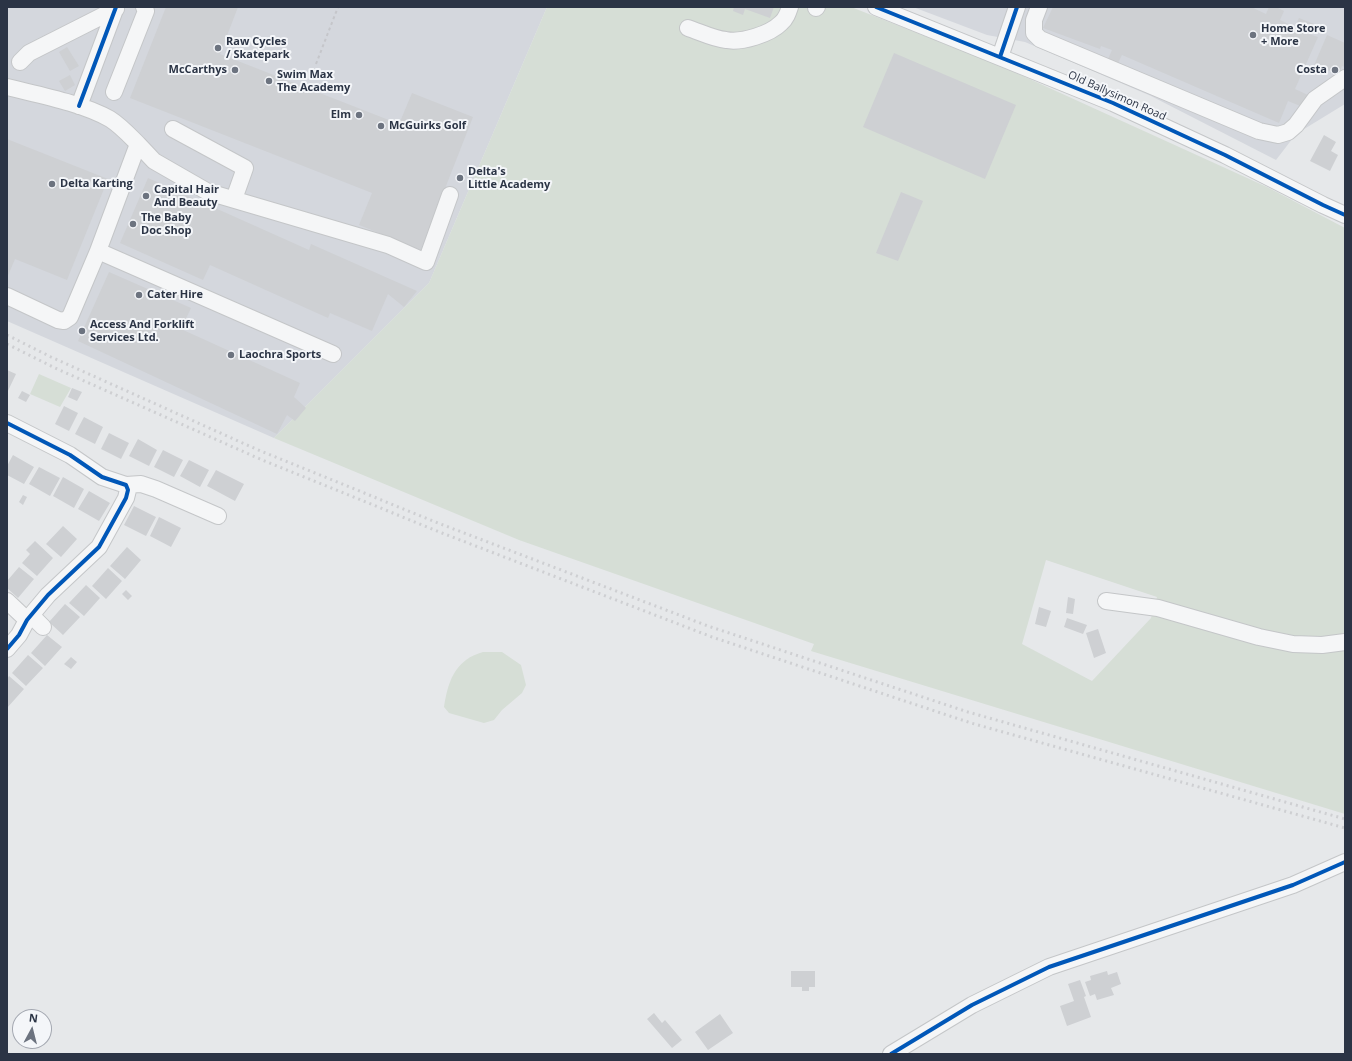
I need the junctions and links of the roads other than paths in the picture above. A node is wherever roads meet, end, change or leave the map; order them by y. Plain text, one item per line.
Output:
1 (144, 7) edge
2 (790, 7) edge
3 (876, 7) edge
4 (1017, 7) edge
5 (1039, 7) edge
6 (116, 8) edge
7 (688, 28) dead end
8 (1000, 57) junction
9 (20, 62) dead end
10 (1345, 78) edge
11 (7, 87) edge
12 (114, 92) dead end
13 (79, 106) junction
14 (173, 129) dead end
15 (138, 144) junction
16 (450, 195) dead end
17 (234, 199) junction
18 (1345, 215) edge
19 (98, 251) junction
20 (7, 296) edge
21 (333, 354) dead end
22 (7, 423) edge
23 (126, 485) junction
24 (218, 516) dead end
25 (7, 601) edge
26 (1106, 601) dead end
27 (29, 618) junction
28 (43, 627) dead end
29 (1345, 642) edge
30 (7, 649) edge
31 (1345, 862) edge
32 (891, 1054) edge

1 - 12 street
2 - 7 street
3 - 8 street, Old Ballysimon Road
4 - 8 street
5 - 10 street
6 - 9 street
6 - 13 street
8 - 18 street, Old Ballysimon Road
11 - 13 street
13 - 15 street
14 - 17 street
15 - 17 street
15 - 19 street
16 - 17 street
19 - 20 street
19 - 21 street
22 - 23 street
23 - 24 street
23 - 27 street
25 - 27 street
26 - 29 street
27 - 28 street
27 - 30 street
31 - 32 street

